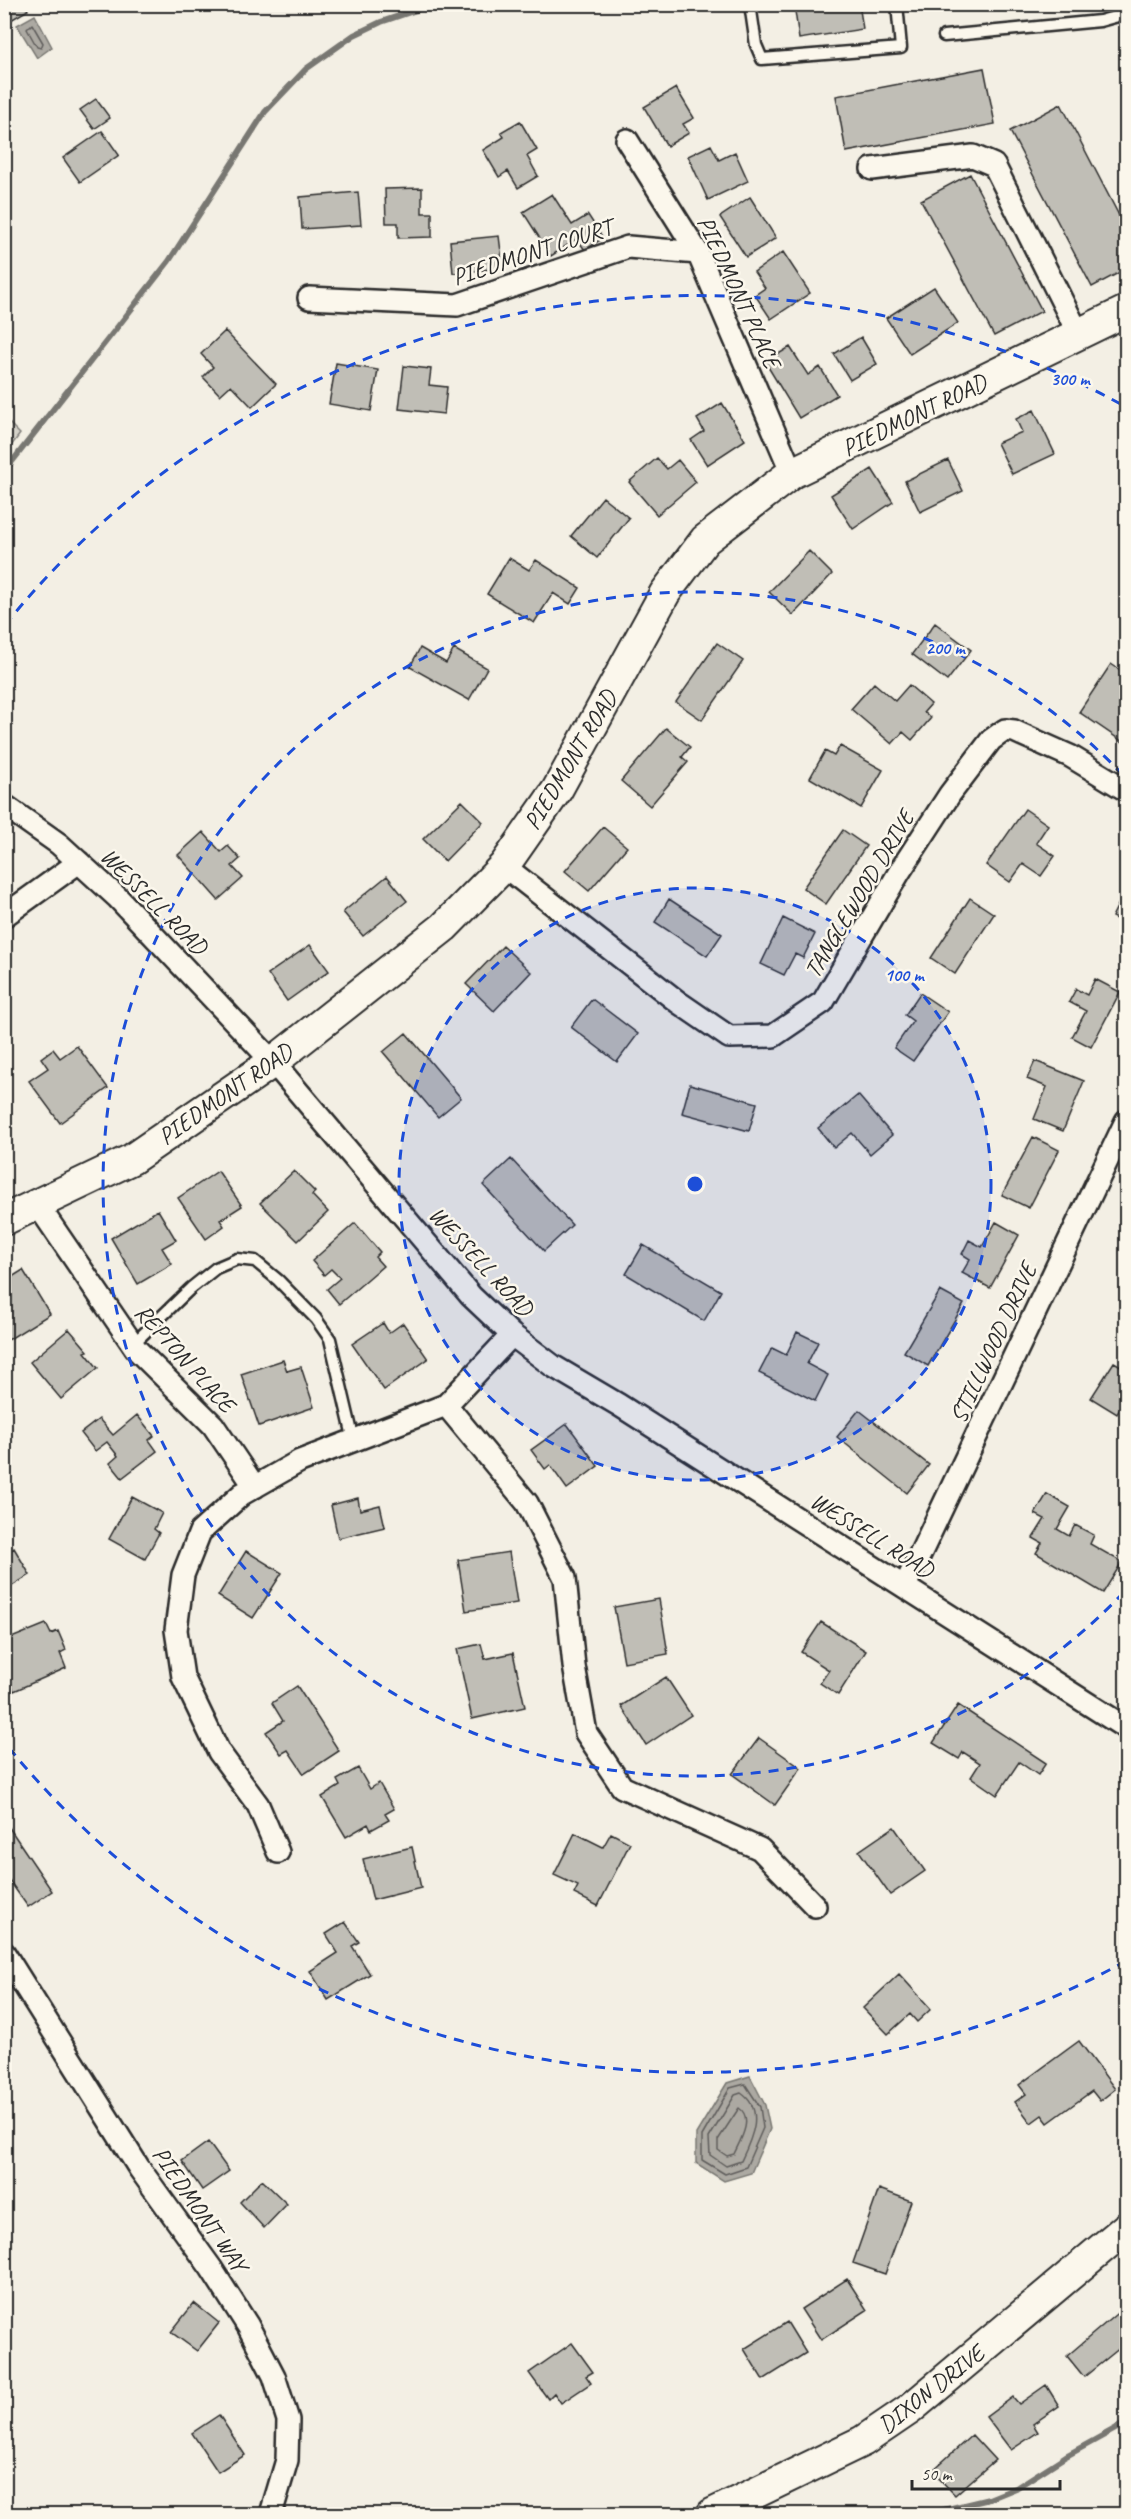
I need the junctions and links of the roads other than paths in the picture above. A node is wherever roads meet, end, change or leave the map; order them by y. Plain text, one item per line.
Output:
1 (750, 4) edge
2 (897, 4) edge
3 (1124, 4) edge
4 (944, 36) dead end
5 (627, 140) dead end
6 (872, 169) dead end
7 (698, 253) junction
8 (309, 298) dead end
9 (1126, 311) edge
10 (1079, 335) junction
11 (792, 473) junction
12 (1126, 790) edge
13 (4, 805) edge
14 (79, 862) junction
15 (504, 866) junction
16 (4, 916) edge
17 (273, 1062) junction
18 (1126, 1121) edge
19 (37, 1204) junction
20 (4, 1220) edge
21 (513, 1335) junction
22 (133, 1344) junction
23 (446, 1406) junction
24 (354, 1441) junction
25 (255, 1487) junction
26 (905, 1586) junction
27 (1126, 1728) edge
28 (278, 1852) dead end
29 (816, 1906) dead end
30 (4, 1953) edge
31 (1126, 2228) edge
32 (271, 2514) edge
33 (712, 2514) edge

1 - 2 lane
3 - 4 lane
5 - 7 street, PIEDMONT PLACE
6 - 10 street
7 - 8 street, PIEDMONT COURT
7 - 11 street, PIEDMONT PLACE
9 - 10 street, PIEDMONT ROAD
10 - 11 street, PIEDMONT ROAD
11 - 15 street, PIEDMONT ROAD
12 - 15 street, TANGLEWOOD DRIVE
13 - 14 street, WESSELL ROAD
14 - 16 street
14 - 17 street, WESSELL ROAD
15 - 17 street, PIEDMONT ROAD
17 - 19 street, PIEDMONT ROAD
17 - 21 street, WESSELL ROAD
18 - 26 street, STILLWOOD DRIVE
19 - 20 street, PIEDMONT ROAD
19 - 22 street, REPTON PLACE
21 - 23 street
21 - 26 street, WESSELL ROAD
22 - 24 lane
22 - 25 street, REPTON PLACE
23 - 24 street
23 - 29 street
24 - 25 street
25 - 28 street
26 - 27 street, WESSELL ROAD
30 - 32 street, PIEDMONT WAY
31 - 33 street, DIXON DRIVE

